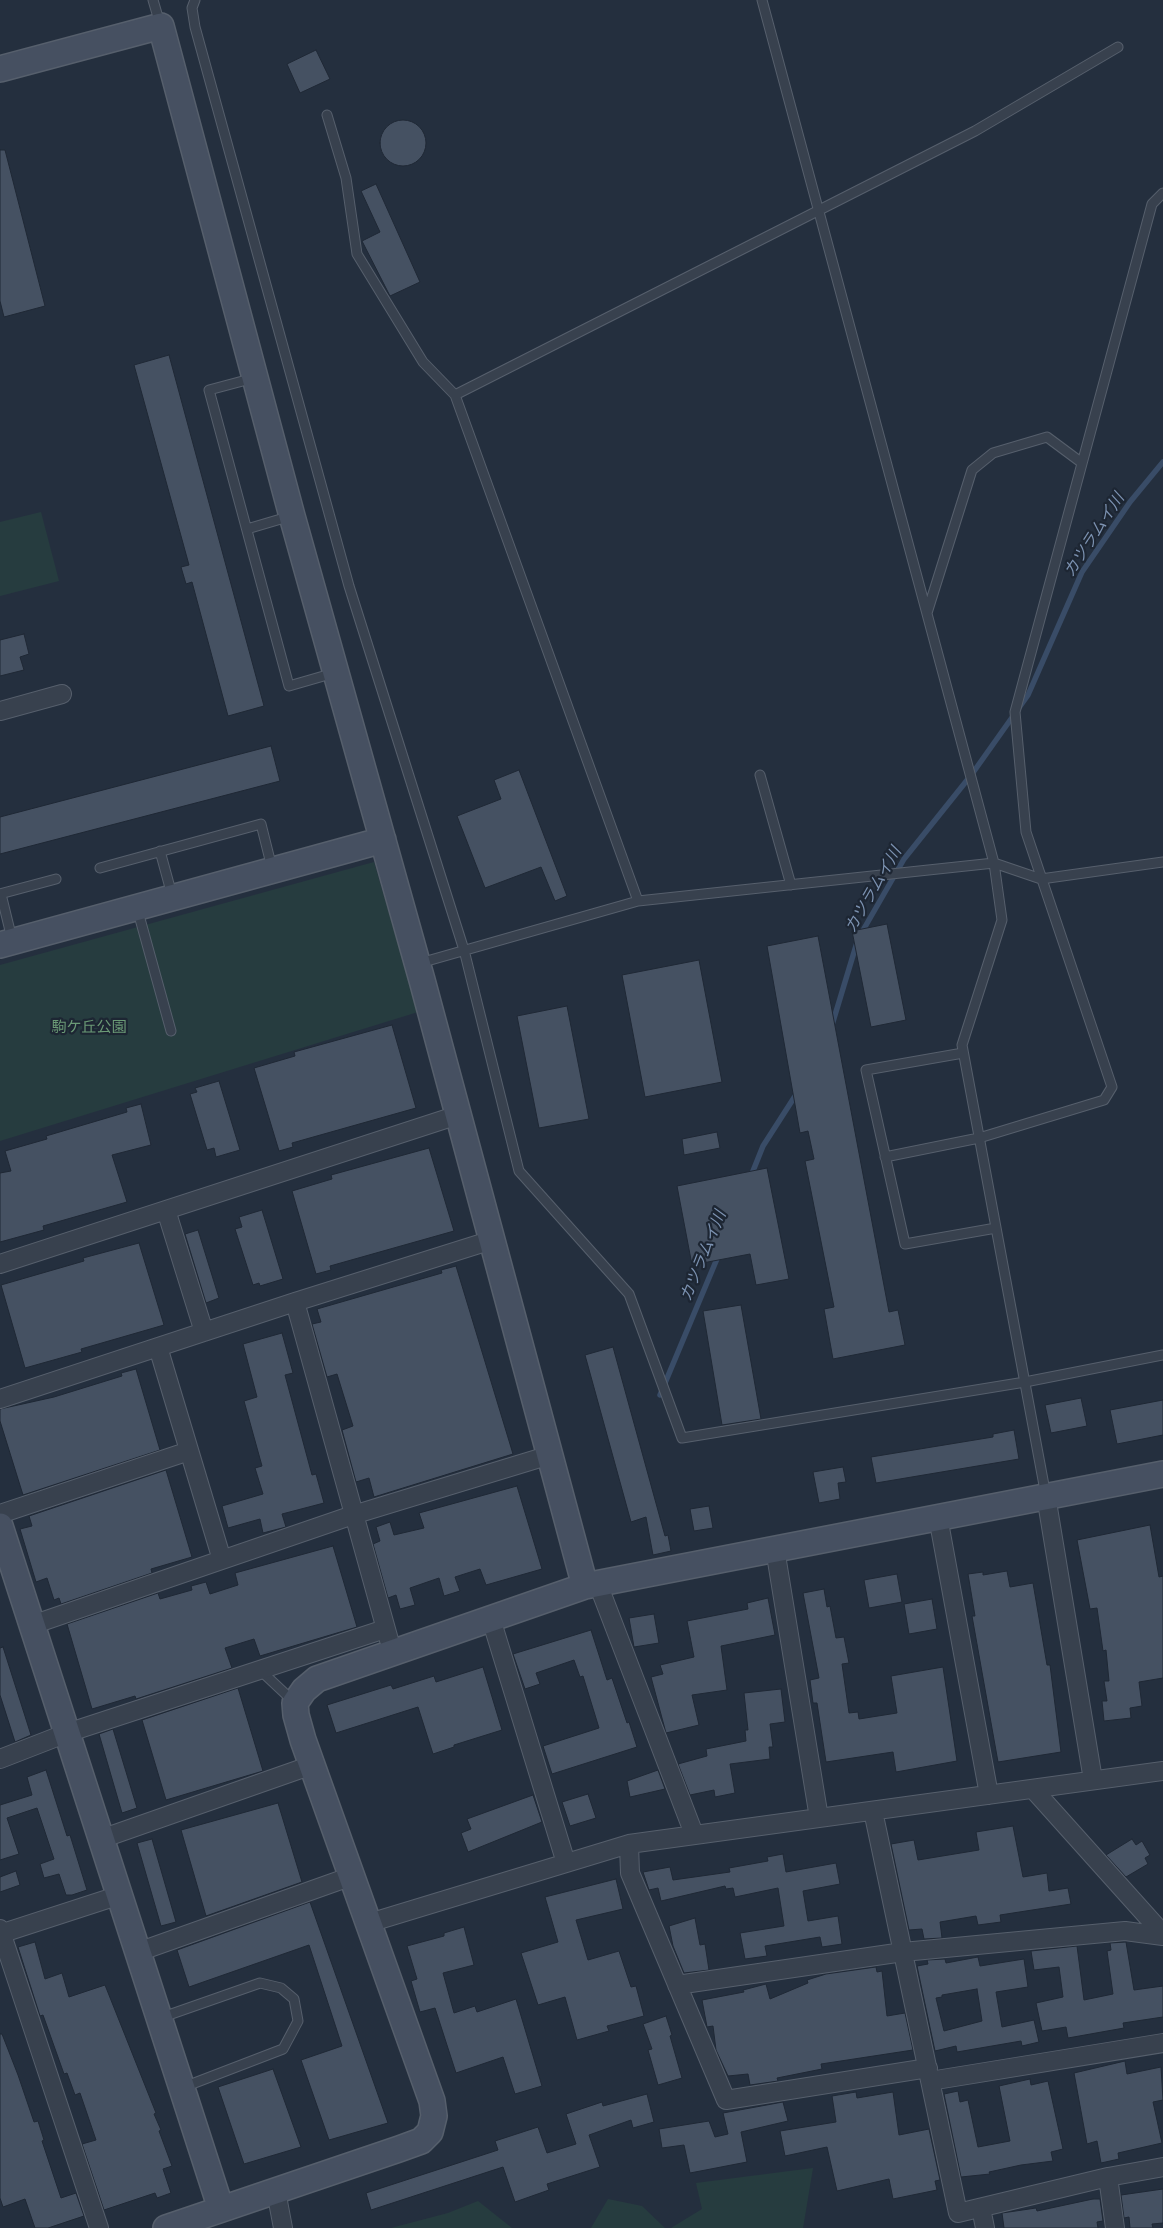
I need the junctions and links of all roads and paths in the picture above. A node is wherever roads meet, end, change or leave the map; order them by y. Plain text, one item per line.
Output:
1 (153, 0) edge
2 (195, 0) edge
3 (762, 0) edge
4 (161, 26) junction
5 (1118, 47) dead end
6 (0, 69) edge
7 (327, 115) dead end
8 (1163, 193) edge
9 (819, 212) junction
10 (256, 378) junction
11 (456, 395) junction
12 (1082, 463) junction
13 (292, 516) junction
14 (247, 529) junction
15 (927, 613) junction
16 (336, 672) junction
17 (62, 694) dead end
18 (0, 711) edge
19 (760, 775) dead end
20 (383, 840) junction
21 (160, 851) junction
22 (1163, 862) edge
23 (994, 863) junction
24 (100, 868) dead end
25 (273, 870) junction
26 (56, 879) dead end
27 (1041, 879) junction
28 (791, 884) junction
29 (0, 894) edge
30 (173, 898) junction
31 (638, 901) junction
32 (137, 908) junction
33 (6, 944) edge
34 (464, 950) junction
35 (417, 964) junction
36 (170, 1031) dead end
37 (964, 1053) junction
38 (458, 1115) junction
39 (979, 1138) junction
40 (885, 1157) junction
41 (166, 1210) junction
42 (996, 1228) junction
43 (492, 1240) junction
44 (0, 1264) edge
45 (295, 1302) junction
46 (204, 1332) junction
47 (158, 1347) junction
48 (1163, 1355) edge
49 (1025, 1382) junction
50 (0, 1399) edge
51 (189, 1451) junction
52 (550, 1456) junction
53 (1163, 1474) edge
54 (1046, 1496) junction
55 (0, 1514) edge
56 (353, 1514) junction
57 (938, 1517) junction
58 (0, 1526) edge
59 (775, 1549) junction
60 (222, 1560) junction
61 (6, 1565) edge
62 (592, 1585) junction
63 (491, 1619) junction
64 (32, 1625) junction
65 (385, 1629) junction
66 (392, 1653) junction
67 (260, 1670) junction
68 (296, 1703) junction
69 (67, 1733) junction
70 (0, 1759) edge
71 (312, 1765) junction
72 (1163, 1771) edge
73 (1093, 1780) junction
74 (1033, 1789) junction
75 (989, 1795) junction
76 (873, 1811) junction
77 (819, 1818) junction
78 (694, 1834) junction
79 (101, 1839) junction
80 (628, 1844) junction
81 (566, 1863) junction
82 (352, 1876) junction
83 (120, 1896) junction
84 (369, 1923) junction
85 (0, 1932) edge
86 (1163, 1935) edge
87 (138, 1952) junction
88 (902, 1952) junction
89 (677, 1985) junction
90 (159, 2018) junction
91 (1163, 2043) edge
92 (929, 2075) junction
93 (182, 2087) junction
94 (1163, 2167) edge
95 (1108, 2177) junction
96 (276, 2191) junction
97 (981, 2208) junction
98 (221, 2209) junction
99 (99, 2228) edge
100 (166, 2228) edge
101 (283, 2228) edge
102 (985, 2228) edge
103 (1115, 2228) edge

1 - 4 lane
2 - 34 lane
3 - 9 lane
4 - 6 street
4 - 10 street
5 - 9 lane
7 - 11 lane
8 - 12 lane
9 - 11 lane
9 - 15 lane
10 - 13 street
10 - 14 lane
11 - 31 lane
12 - 15 lane
12 - 27 lane
13 - 14 lane
13 - 16 street
14 - 16 lane
15 - 23 lane
16 - 20 street
17 - 18 street
19 - 28 lane
20 - 25 street
20 - 35 street
21 - 24 lane
21 - 25 lane
21 - 30 lane
22 - 27 lane
23 - 27 lane
23 - 28 lane
23 - 37 lane
25 - 30 street
26 - 29 lane
27 - 39 lane
28 - 31 lane
29 - 33 lane
30 - 32 street
31 - 34 lane
32 - 33 street
32 - 36 lane
34 - 35 lane
34 - 49 lane
35 - 38 street
37 - 39 lane
37 - 40 lane
38 - 41 street
38 - 43 street
39 - 40 lane
39 - 42 lane
40 - 42 lane
41 - 44 street
41 - 46 street
42 - 49 lane
43 - 45 street
43 - 52 street
45 - 46 street
45 - 56 street
46 - 47 street
47 - 50 street
47 - 51 street
48 - 49 lane
49 - 54 lane
51 - 55 street
51 - 60 street
52 - 56 street
52 - 62 street
53 - 54 street
54 - 57 street
54 - 73 street
56 - 60 street
56 - 65 street
57 - 59 street
57 - 75 street
58 - 61 street
59 - 62 street
59 - 77 street
60 - 64 street
61 - 64 street
62 - 63 street
62 - 78 street
63 - 66 street
63 - 81 street
64 - 69 street
65 - 66 street
65 - 67 street
66 - 68 street
67 - 68 lane
67 - 69 street
68 - 71 street
69 - 70 street
69 - 79 street
71 - 79 street
71 - 82 street
72 - 73 street
73 - 74 street
74 - 75 street
74 - 86 street
75 - 76 street
76 - 77 street
76 - 88 street
77 - 78 street
78 - 80 street
79 - 83 street
80 - 81 street
80 - 89 street
81 - 84 street
82 - 84 street
82 - 87 street
83 - 85 street
83 - 87 street
84 - 96 street
85 - 99 street
86 - 88 street
87 - 90 street
88 - 89 street
88 - 92 street
89 - 92 street
90 - 93 street
90 - 93 lane
91 - 92 street
92 - 97 street
93 - 98 street
94 - 95 street
95 - 97 street
95 - 103 street
96 - 98 street
96 - 101 street
97 - 102 street
98 - 100 street

